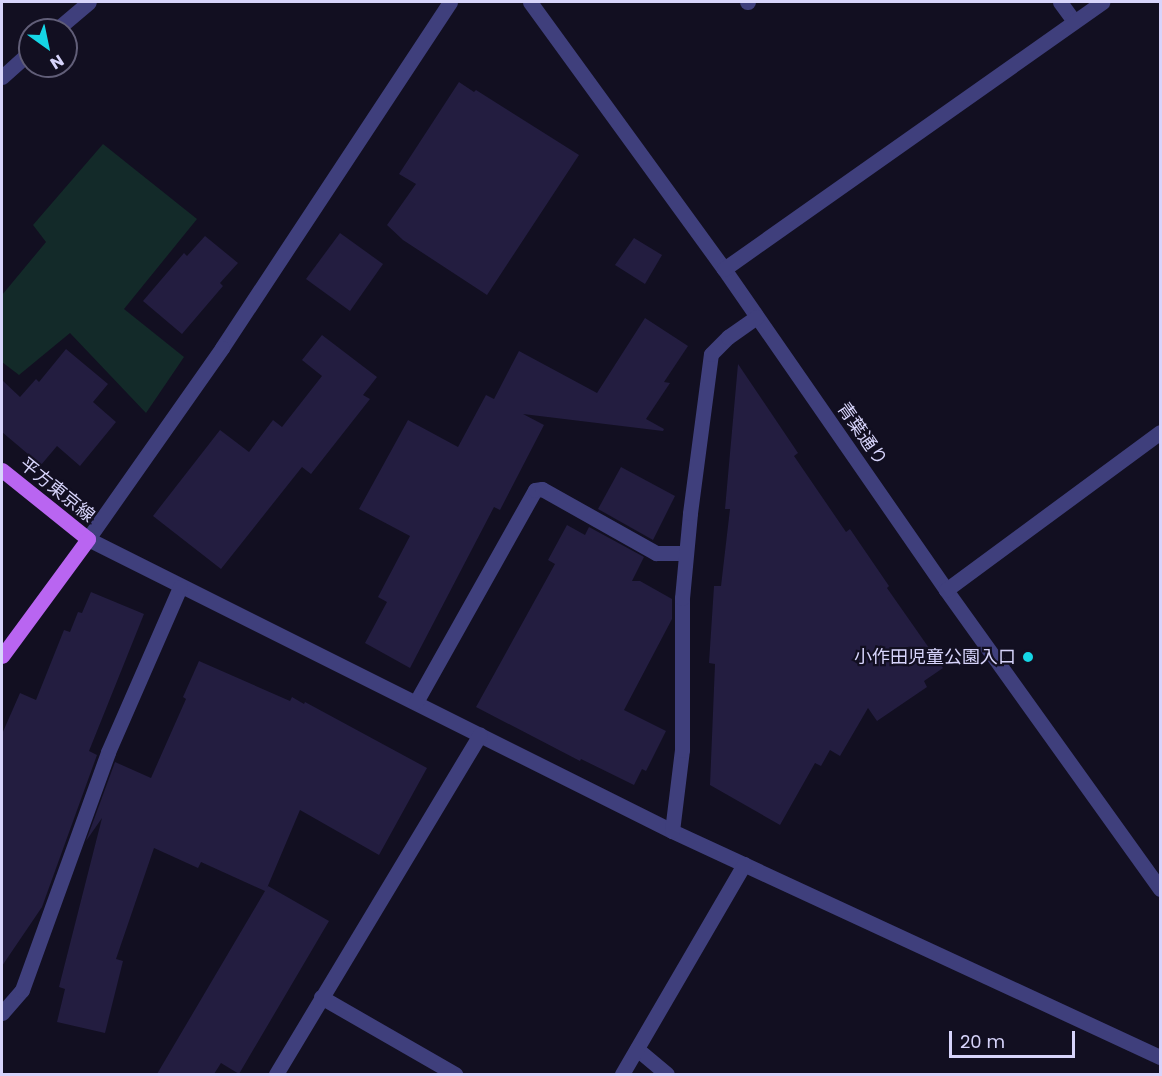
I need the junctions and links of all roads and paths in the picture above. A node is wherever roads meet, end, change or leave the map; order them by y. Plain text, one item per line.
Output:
1 (89, 2) edge
2 (450, 2) edge
3 (530, 2) edge
4 (1059, 2) edge
5 (1102, 2) edge
6 (70, 18) edge
7 (1074, 21) junction
8 (18, 63) edge
9 (2, 77) edge
10 (724, 269) junction
11 (756, 317) junction
12 (1161, 432) edge
13 (2, 470) edge
14 (88, 539) junction
15 (686, 553) junction
16 (180, 586) junction
17 (946, 590) junction
18 (2, 656) edge
19 (416, 702) junction
20 (480, 735) junction
21 (672, 831) junction
22 (744, 864) junction
23 (1161, 889) edge
24 (321, 997) junction
25 (2, 1013) edge
26 (637, 1049) junction
27 (1161, 1057) edge
28 (276, 1074) edge
29 (455, 1074) edge
30 (622, 1074) edge
31 (667, 1074) edge

1 - 6 street
2 - 14 street
3 - 10 street, 青葉通り
4 - 7 street
5 - 7 street
7 - 10 street
8 - 9 street
10 - 11 street, 青葉通り
11 - 15 street
11 - 17 street, 青葉通り
12 - 17 street
13 - 14 main road, 平方東京線
14 - 16 street
14 - 18 main road, 平方東京線
15 - 19 street
15 - 21 street
16 - 19 street
16 - 25 street
17 - 23 street, 青葉通り
19 - 20 street
20 - 21 street
20 - 24 street
21 - 22 street
22 - 26 street
22 - 27 street
24 - 28 street
24 - 29 street
26 - 30 street
26 - 31 street

